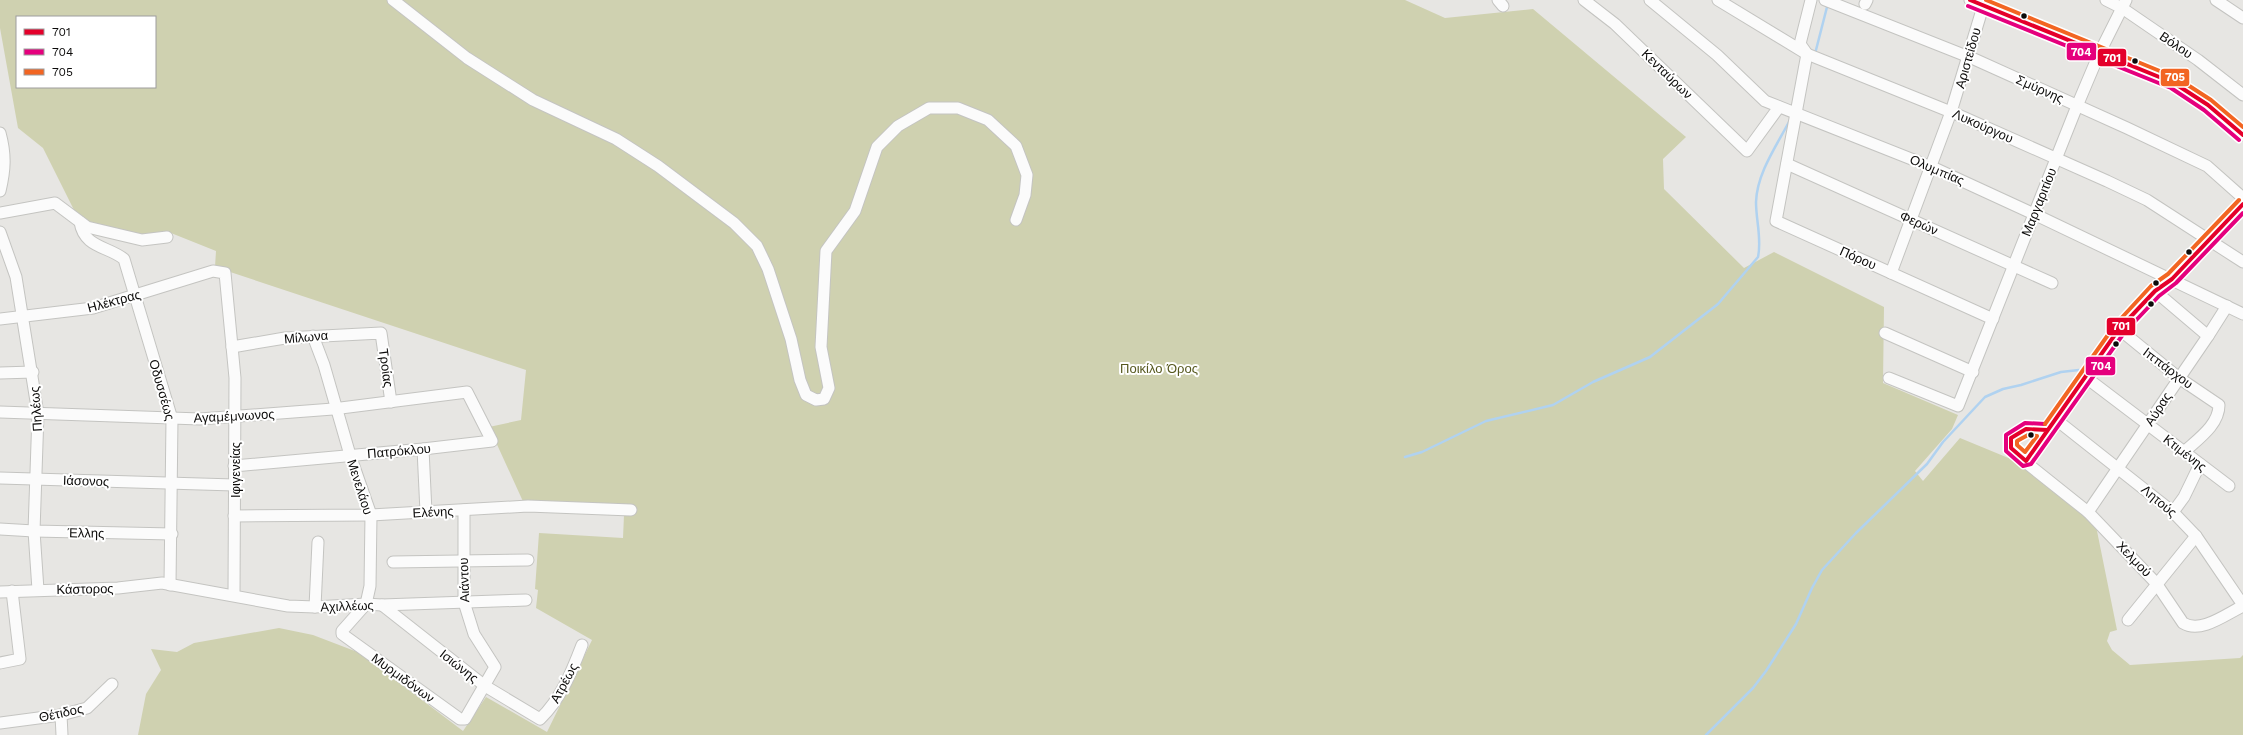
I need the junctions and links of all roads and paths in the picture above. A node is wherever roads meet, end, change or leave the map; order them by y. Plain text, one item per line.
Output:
1 (393, 0) edge
2 (1584, 0) edge
3 (1650, 0) edge
4 (1718, 0) edge
5 (1811, 0) edge
6 (1825, 0) edge
7 (1970, 0) edge
8 (2106, 0) edge
9 (2216, 0) edge
10 (1984, 3) edge
11 (2124, 4) edge
12 (2243, 18) edge
13 (1807, 54) junction
14 (2099, 54) junction
15 (1969, 57) junction
16 (2243, 95) edge
17 (2077, 106) junction
18 (1779, 107) junction
19 (1951, 112) junction
20 (1797, 114) junction
21 (0, 133) edge
22 (2243, 135) edge
23 (2056, 158) junction
24 (1787, 164) junction
25 (1930, 166) junction
26 (0, 192) edge
27 (2243, 198) edge
28 (2243, 204) edge
29 (0, 213) edge
30 (2034, 214) junction
31 (1016, 220) dead end
32 (1911, 220) junction
33 (80, 222) junction
34 (0, 232) edge
35 (167, 237) dead end
36 (2210, 240) junction
37 (2243, 262) edge
38 (2014, 266) junction
39 (225, 273) joint
40 (1891, 273) junction
41 (2172, 279) junction
42 (2052, 283) dead end
43 (2155, 292) junction
44 (134, 297) junction
45 (2227, 306) junction
46 (2243, 314) edge
47 (23, 317) junction
48 (0, 319) edge
49 (1993, 319) junction
50 (2119, 329) junction
51 (381, 333) joint
52 (1885, 333) dead end
53 (313, 336) junction
54 (2208, 336) junction
55 (232, 347) junction
56 (33, 372) junction
57 (1972, 372) junction
58 (0, 373) edge
59 (2084, 376) junction
60 (1888, 378) dead end
61 (2178, 378) junction
62 (391, 402) junction
63 (338, 409) junction
64 (0, 412) edge
65 (38, 414) junction
66 (235, 416) junction
67 (2054, 418) junction
68 (172, 419) junction
69 (2148, 424) junction
70 (2047, 430) junction
71 (492, 441) joint
72 (423, 449) junction
73 (2184, 452) junction
74 (350, 455) junction
75 (2026, 461) junction
76 (2200, 464) junction
77 (234, 466) junction
78 (2119, 468) junction
79 (0, 478) edge
80 (36, 479) junction
81 (173, 484) junction
82 (234, 485) junction
83 (2229, 486) dead end
84 (464, 510) junction
85 (631, 510) dead end
86 (426, 512) junction
87 (2088, 512) junction
88 (2173, 512) junction
89 (371, 515) junction
90 (234, 516) junction
91 (0, 529) edge
92 (34, 532) junction
93 (172, 534) junction
94 (2196, 536) junction
95 (318, 542) dead end
96 (464, 560) junction
97 (528, 560) dead end
98 (393, 562) dead end
99 (2156, 583) junction
100 (170, 585) junction
101 (38, 590) junction
102 (12, 591) junction
103 (0, 592) edge
104 (234, 595) junction
105 (526, 600) dead end
106 (464, 602) junction
107 (366, 604) junction
108 (382, 605) junction
109 (2243, 605) edge
110 (315, 607) junction
111 (2128, 620) dead end
112 (582, 645) dead end
113 (0, 663) edge
114 (112, 684) dead end
115 (485, 686) junction
116 (62, 715) junction
117 (540, 719) joint
118 (0, 723) edge
119 (62, 735) edge

1 - 31 street
2 - 18 street, Κενταύρων
3 - 18 street, Ολυμπίας
4 - 13 street, Λυκούργου
5 - 13 street
6 - 15 street, Σμύρνης
7 - 10 street
8 - 11 street, Βόλου
9 - 12 street
10 - 14 street
10 - 15 street, Αριστείδου
11 - 14 street, Μαργαριτίου
11 - 16 street, Βόλου
13 - 19 street, Λυκούργου
13 - 20 street
14 - 17 street, Μαργαριτίου
14 - 22 street
15 - 17 street, Σμύρνης
15 - 19 street, Αριστείδου
17 - 23 street, Μαργαριτίου
17 - 27 street, Σμύρνης
18 - 20 street, Ολυμπίας
19 - 23 street, Λυκούργου
19 - 25 street, Αριστείδου
20 - 24 street
20 - 25 street, Ολυμπίας
21 - 26 street
23 - 30 street, Μαργαριτίου
23 - 36 street, Λυκούργου
24 - 32 street, Φερών
24 - 40 street, Πόρου
25 - 30 street, Ολυμπίας
25 - 32 street, Αριστείδου
28 - 36 street
29 - 33 street
30 - 38 street, Μαργαριτίου
30 - 41 street, Ολυμπίας
32 - 38 street, Φερών
32 - 40 street, Αριστείδου
33 - 35 street
33 - 44 street, Οδυσσέως
34 - 47 street, Πηλέως
36 - 37 street, Λυκούργου
36 - 41 street
38 - 42 street, Φερών
38 - 49 street, Μαργαριτίου
39 - 44 street, Ηλέκτρας
39 - 55 street, Ιφιγενείας
40 - 49 street, Πόρου
41 - 43 street
41 - 45 street, Ολυμπίας
43 - 50 street
43 - 54 street
44 - 47 street, Ηλέκτρας
44 - 68 street, Οδυσσέως
45 - 46 street, Ολυμπίας
45 - 54 street, Αύρας
47 - 48 street, Ηλέκτρας
47 - 56 street, Πηλέως
49 - 57 street, Μαργαριτίου
50 - 59 street
50 - 61 street, Ιππάρχου
51 - 53 street, Μίλωνα
51 - 62 street, Τροίας
52 - 57 street
53 - 55 street, Μίλωνα
53 - 63 street, Μενελάου
54 - 61 street, Αύρας
55 - 66 street, Ιφιγενείας
56 - 58 street
56 - 65 street, Πηλέως
57 - 60 street, Μαργαριτίου
59 - 67 street
59 - 69 street, Κτιμένης
61 - 69 street, Αύρας
61 - 73 street, Ιππάρχου
62 - 63 street, Αγαμέμνωνος
62 - 71 street, Αγαμέμνωνος
63 - 66 street, Αγαμέμνωνος
63 - 74 street, Μενελάου
64 - 65 street, Αγαμέμνωνος
65 - 68 street, Αγαμέμνωνος
65 - 80 street, Πηλέως
66 - 68 street, Αγαμέμνωνος
66 - 77 street, Ιφιγενείας
67 - 70 street
67 - 78 street, Λητούς
68 - 81 street, Οδυσσέως
69 - 73 street, Κτιμένης
69 - 78 street, Αύρας
70 - 75 street
70 - 75 street, Χελμού
71 - 72 street, Πατρόκλου
72 - 74 street, Πατρόκλου
72 - 86 street
73 - 76 street, Κτιμένης
74 - 77 street, Πατρόκλου
74 - 89 street, Μενελάου
75 - 87 street, Χελμού
76 - 83 street, Κτιμένης
76 - 88 street
77 - 82 street, Ιφιγενείας
78 - 87 street, Αύρας
78 - 88 street, Λητούς
79 - 80 street, Ιάσονος
80 - 81 street, Ιάσονος
80 - 92 street, Πηλέως
81 - 82 street, Ιάσονος
81 - 93 street, Οδυσσέως
82 - 90 street, Ιφιγενείας
84 - 85 street, Ελένης
84 - 86 street, Ελένης
84 - 96 street, Αιάντου
86 - 89 street, Ελένης
87 - 99 street, Χελμού
88 - 94 street, Λητούς
89 - 90 street, Ελένης
89 - 107 street, Μενελάου
90 - 104 street, Ιφιγενείας
91 - 92 street, Έλλης
92 - 93 street, Έλλης
92 - 101 street, Πηλέως
93 - 100 street, Οδυσσέως
94 - 99 street
94 - 109 street, Λητούς
95 - 110 street
96 - 97 street
96 - 98 street
96 - 106 street, Αιάντου
99 - 109 street, Χελμού
99 - 111 street
100 - 101 street, Κάστορος
100 - 104 street, Αχιλλέως
101 - 102 street, Κάστορος
102 - 103 street, Κάστορος
102 - 113 street
104 - 110 street, Αχιλλέως
105 - 106 street, Αχιλλέως
106 - 108 street, Αχιλλέως
106 - 115 street, Αιάντου
107 - 108 street, Αχιλλέως
107 - 110 street, Αχιλλέως
107 - 115 street, Μυρμιδόνων
108 - 115 street, Ισιώνης
112 - 117 street, Ατρέως
114 - 116 street, Θέτιδος
115 - 117 street, Ισιώνης
116 - 118 street, Θέτιδος
116 - 119 street

